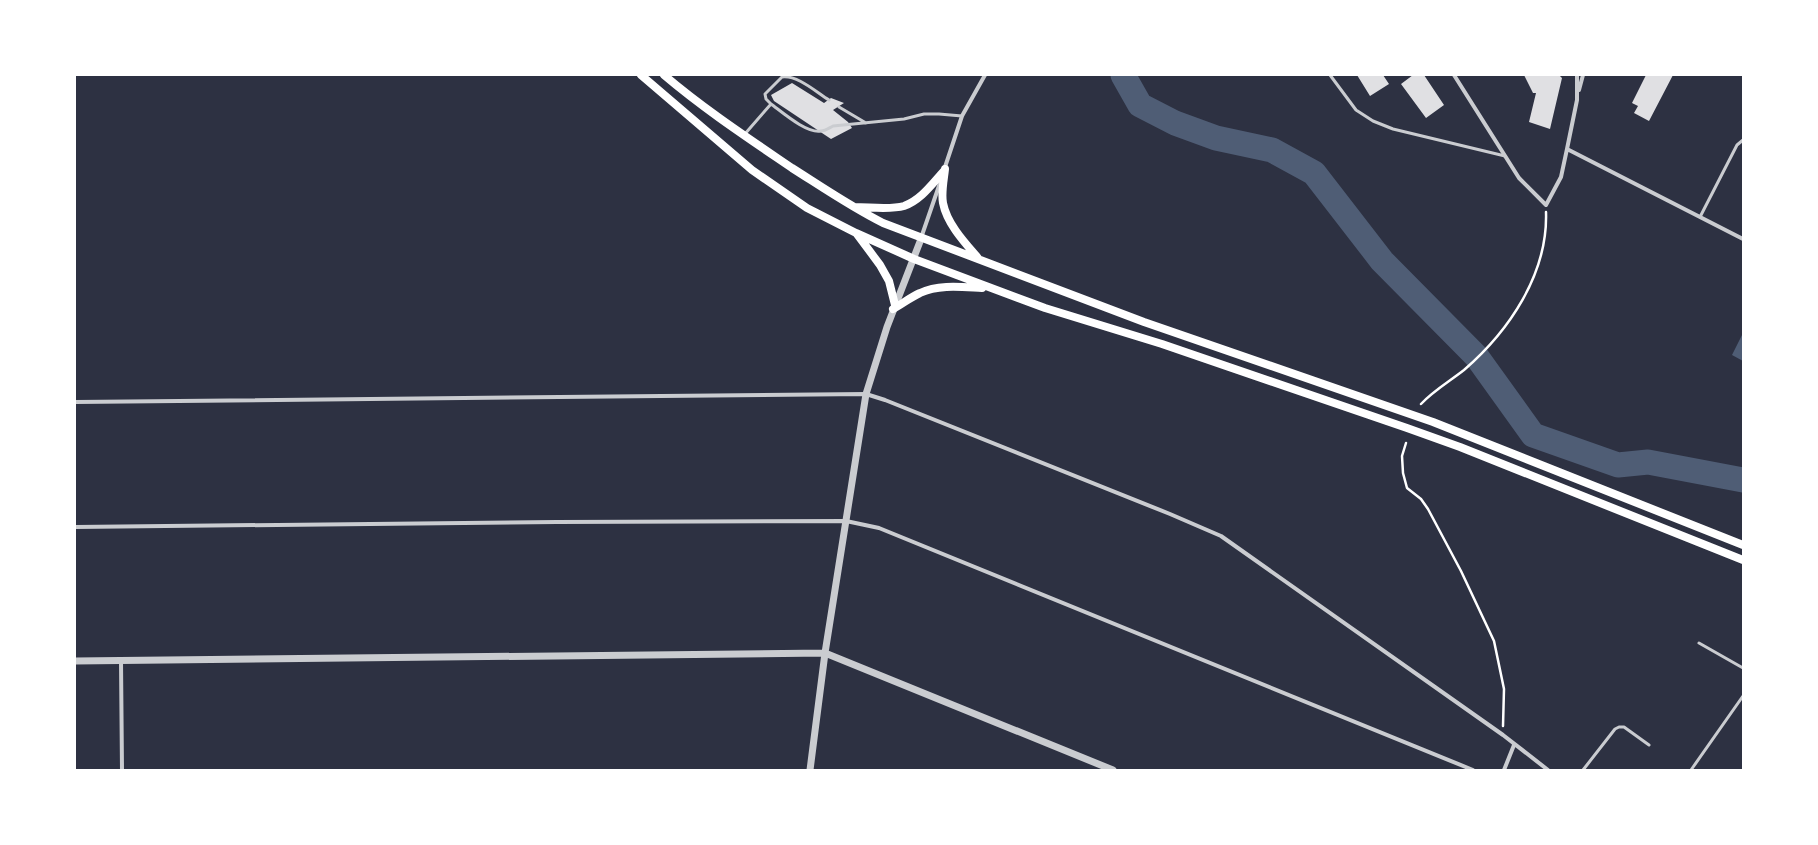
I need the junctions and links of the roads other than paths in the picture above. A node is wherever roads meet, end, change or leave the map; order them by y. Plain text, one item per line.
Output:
1 (641, 75) edge
2 (664, 75) edge
3 (985, 75) edge
4 (1330, 75) edge
5 (1454, 75) edge
6 (1577, 75) edge
7 (1583, 75) edge
8 (829, 100) dead end
9 (1577, 100) junction
10 (771, 104) junction
11 (839, 107) dead end
12 (962, 116) junction
13 (867, 124) junction
14 (744, 135) junction
15 (1743, 140) edge
16 (1567, 149) junction
17 (1505, 156) junction
18 (944, 170) junction
19 (852, 207) junction
20 (1700, 217) junction
21 (856, 233) junction
22 (921, 238) junction
23 (1743, 239) edge
24 (914, 259) junction
25 (978, 259) junction
26 (989, 288) junction
27 (894, 307) junction
28 (866, 394) junction
29 (75, 402) edge
30 (846, 521) junction
31 (75, 528) edge
32 (1743, 545) edge
33 (1743, 560) edge
34 (1699, 643) dead end
35 (825, 653) junction
36 (75, 661) edge
37 (121, 661) junction
38 (1743, 668) edge
39 (1743, 696) edge
40 (1514, 745) junction
41 (1649, 745) dead end
42 (122, 770) edge
43 (810, 770) edge
44 (1113, 770) edge
45 (1473, 770) edge
46 (1504, 770) edge
47 (1548, 770) edge
48 (1583, 770) edge
49 (1691, 770) edge

1 - 21 main road
2 - 14 main road
3 - 12 street
4 - 17 lane
5 - 17 street
6 - 9 street
7 - 9 street
8 - 10 lane
9 - 16 street
10 - 13 lane
10 - 14 lane
11 - 13 lane
12 - 13 lane
12 - 18 street
14 - 19 main road
15 - 20 lane
16 - 17 street
16 - 20 street
18 - 19 main road
18 - 22 street
18 - 25 main road
19 - 22 main road
20 - 23 street
21 - 24 main road
21 - 27 main road
22 - 24 street
22 - 25 main road
24 - 26 main road
24 - 27 street
25 - 32 main road
26 - 27 main road
26 - 33 main road
27 - 28 street
28 - 29 street
28 - 30 street
28 - 40 street
30 - 31 street
30 - 35 street
30 - 45 street
34 - 38 lane
35 - 37 street
35 - 43 street
35 - 44 street
36 - 37 street
37 - 42 street
39 - 49 lane
40 - 46 street
40 - 47 street
41 - 48 lane

